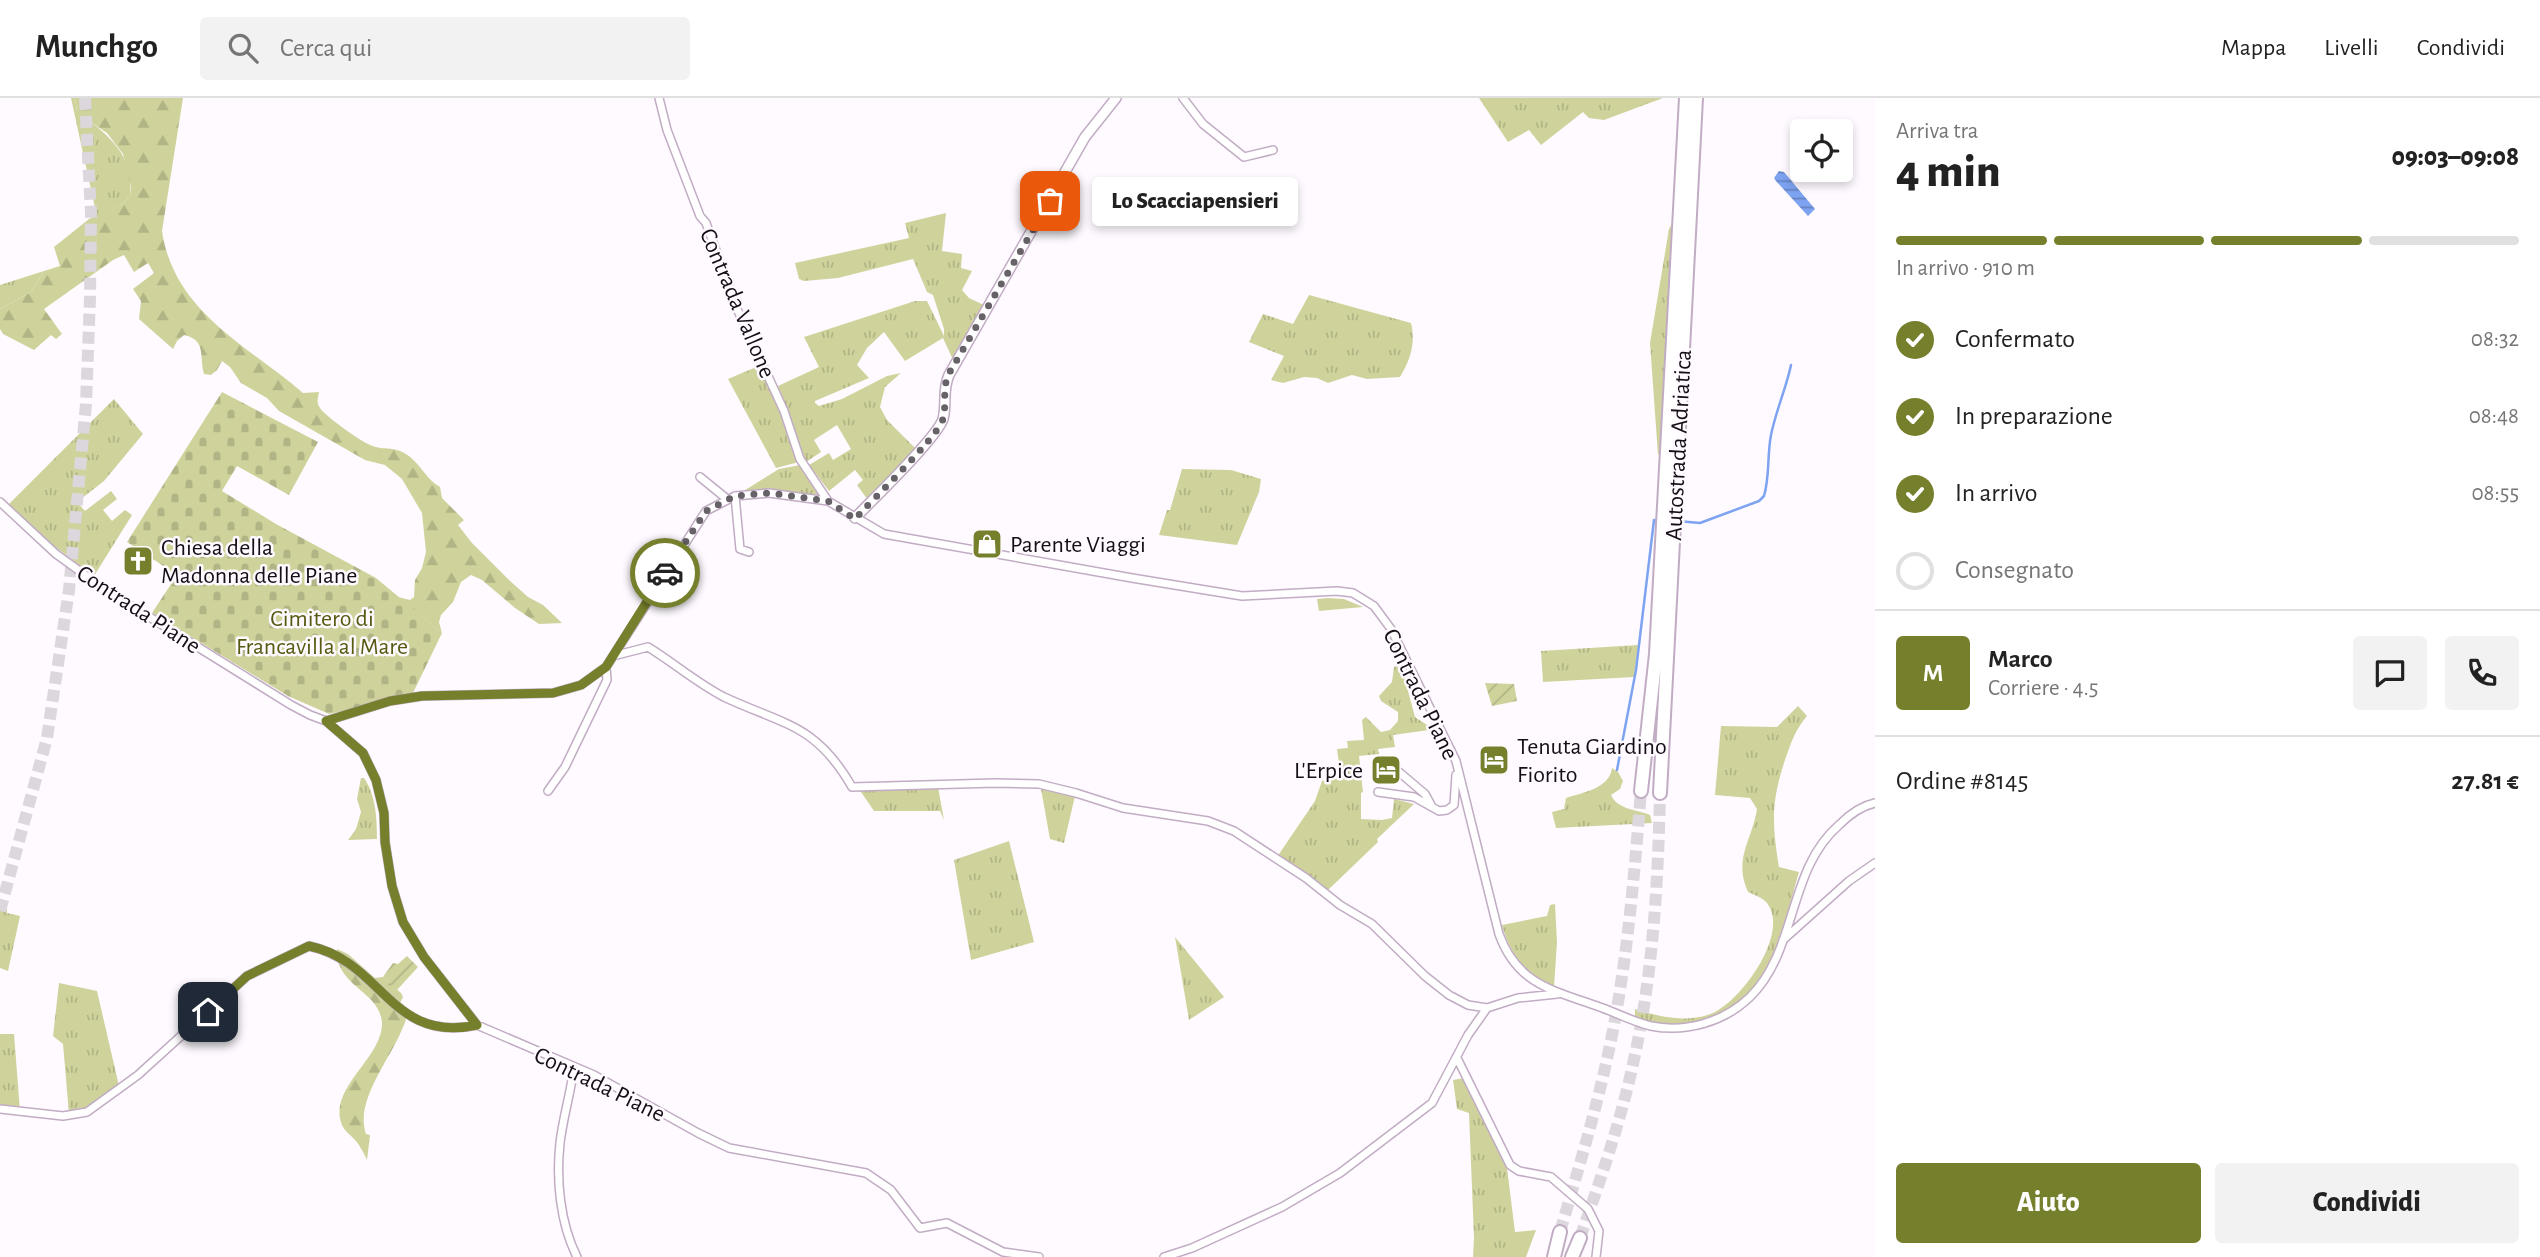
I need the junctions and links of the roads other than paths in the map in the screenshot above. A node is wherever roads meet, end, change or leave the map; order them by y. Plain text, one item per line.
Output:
1 (659, 98) edge
2 (1116, 98) edge
3 (1183, 98) edge
4 (1686, 98) edge
5 (1696, 98) edge
6 (1273, 150) dead end
7 (1684, 233) junction
8 (700, 477) dead end
9 (731, 498) junction
10 (828, 501) junction
11 (0, 502) edge
12 (855, 519) junction
13 (748, 552) dead end
14 (613, 656) junction
15 (606, 667) junction
16 (326, 721) junction
17 (1455, 761) junction
18 (1399, 772) dead end
19 (548, 791) dead end
20 (1641, 791) tunnel mouth
21 (1378, 792) dead end
22 (1660, 793) tunnel mouth
23 (1875, 803) edge
24 (1431, 806) junction
25 (1875, 863) edge
26 (1782, 940) junction
27 (1560, 994) junction
28 (1487, 1008) junction
29 (477, 1025) junction
30 (1457, 1058) junction
31 (574, 1067) junction
32 (0, 1109) edge
33 (1560, 1232) tunnel mouth
34 (1580, 1238) tunnel mouth
35 (577, 1257) edge
36 (1039, 1257) edge
37 (1164, 1257) edge
38 (1553, 1257) edge
39 (1572, 1257) edge
40 (1596, 1257) edge

1 - 10 street, Contrada Vallone
2 - 12 street
3 - 6 street
4 - 7 highway, Autostrada Adriatica
5 - 7 highway, Autostrada Adriatica
7 - 20 highway, Autostrada Adriatica
7 - 22 highway, Autostrada Adriatica
8 - 9 street
9 - 10 street, Contrada Piane
9 - 13 street
9 - 14 street
10 - 12 street, Contrada Piane
11 - 16 street, Contrada Piane
12 - 17 street, Contrada Piane
14 - 15 street
14 - 28 street
15 - 16 street
15 - 19 street
16 - 29 street, Contrada Piane
17 - 24 street
17 - 27 street, Contrada Piane
18 - 24 street
21 - 24 street
23 - 26 street, Contrada Piane
25 - 26 street
26 - 27 street, Contrada Piane
27 - 28 street, Contrada Piane
28 - 30 street
29 - 31 street, Contrada Piane
29 - 32 street
30 - 37 street
30 - 40 street
31 - 35 street
31 - 36 street, Contrada Piane
33 - 38 highway
34 - 39 highway

